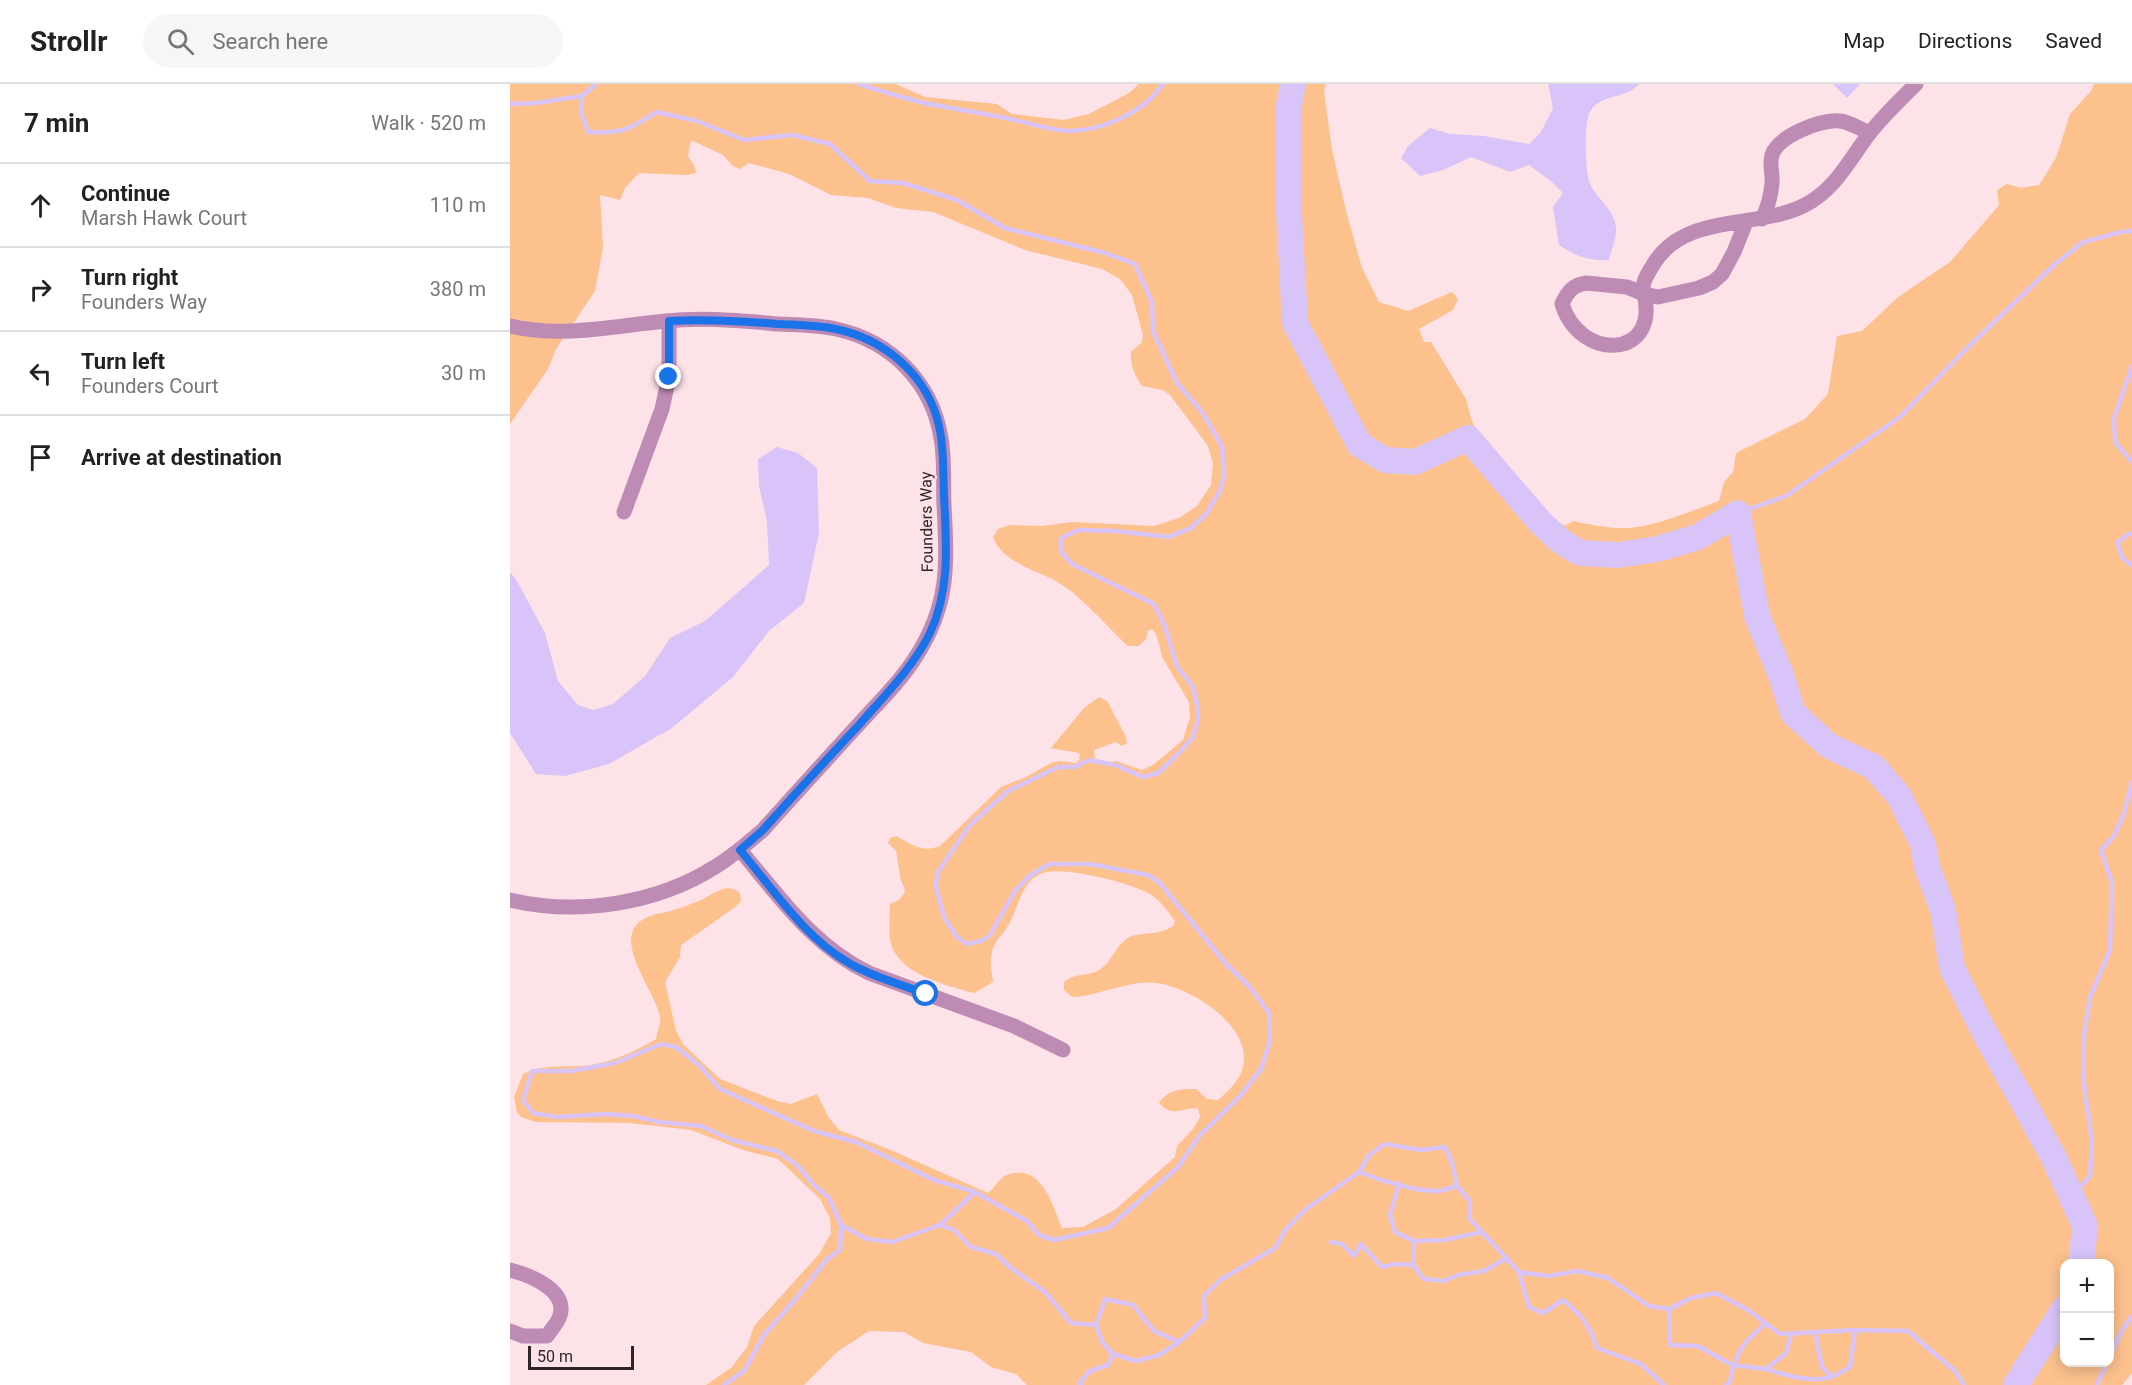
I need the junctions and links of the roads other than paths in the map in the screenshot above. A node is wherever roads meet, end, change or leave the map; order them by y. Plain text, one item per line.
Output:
1 (1916, 84) edge
2 (1870, 133) junction
3 (1762, 219) junction
4 (1743, 222) junction
5 (1644, 294) junction
6 (669, 321) junction
7 (510, 326) edge
8 (624, 512) dead end
9 (740, 850) junction
10 (510, 900) edge
11 (1063, 1050) dead end
12 (510, 1270) edge
13 (510, 1331) edge

1 - 2 street
2 - 3 street
2 - 3 street
3 - 4 street
4 - 5 street
4 - 5 street
5 - 5 street
6 - 7 street, Founders Way
6 - 8 street
6 - 9 street, Founders Way
9 - 10 street, Founders Way
9 - 11 street
12 - 13 street

